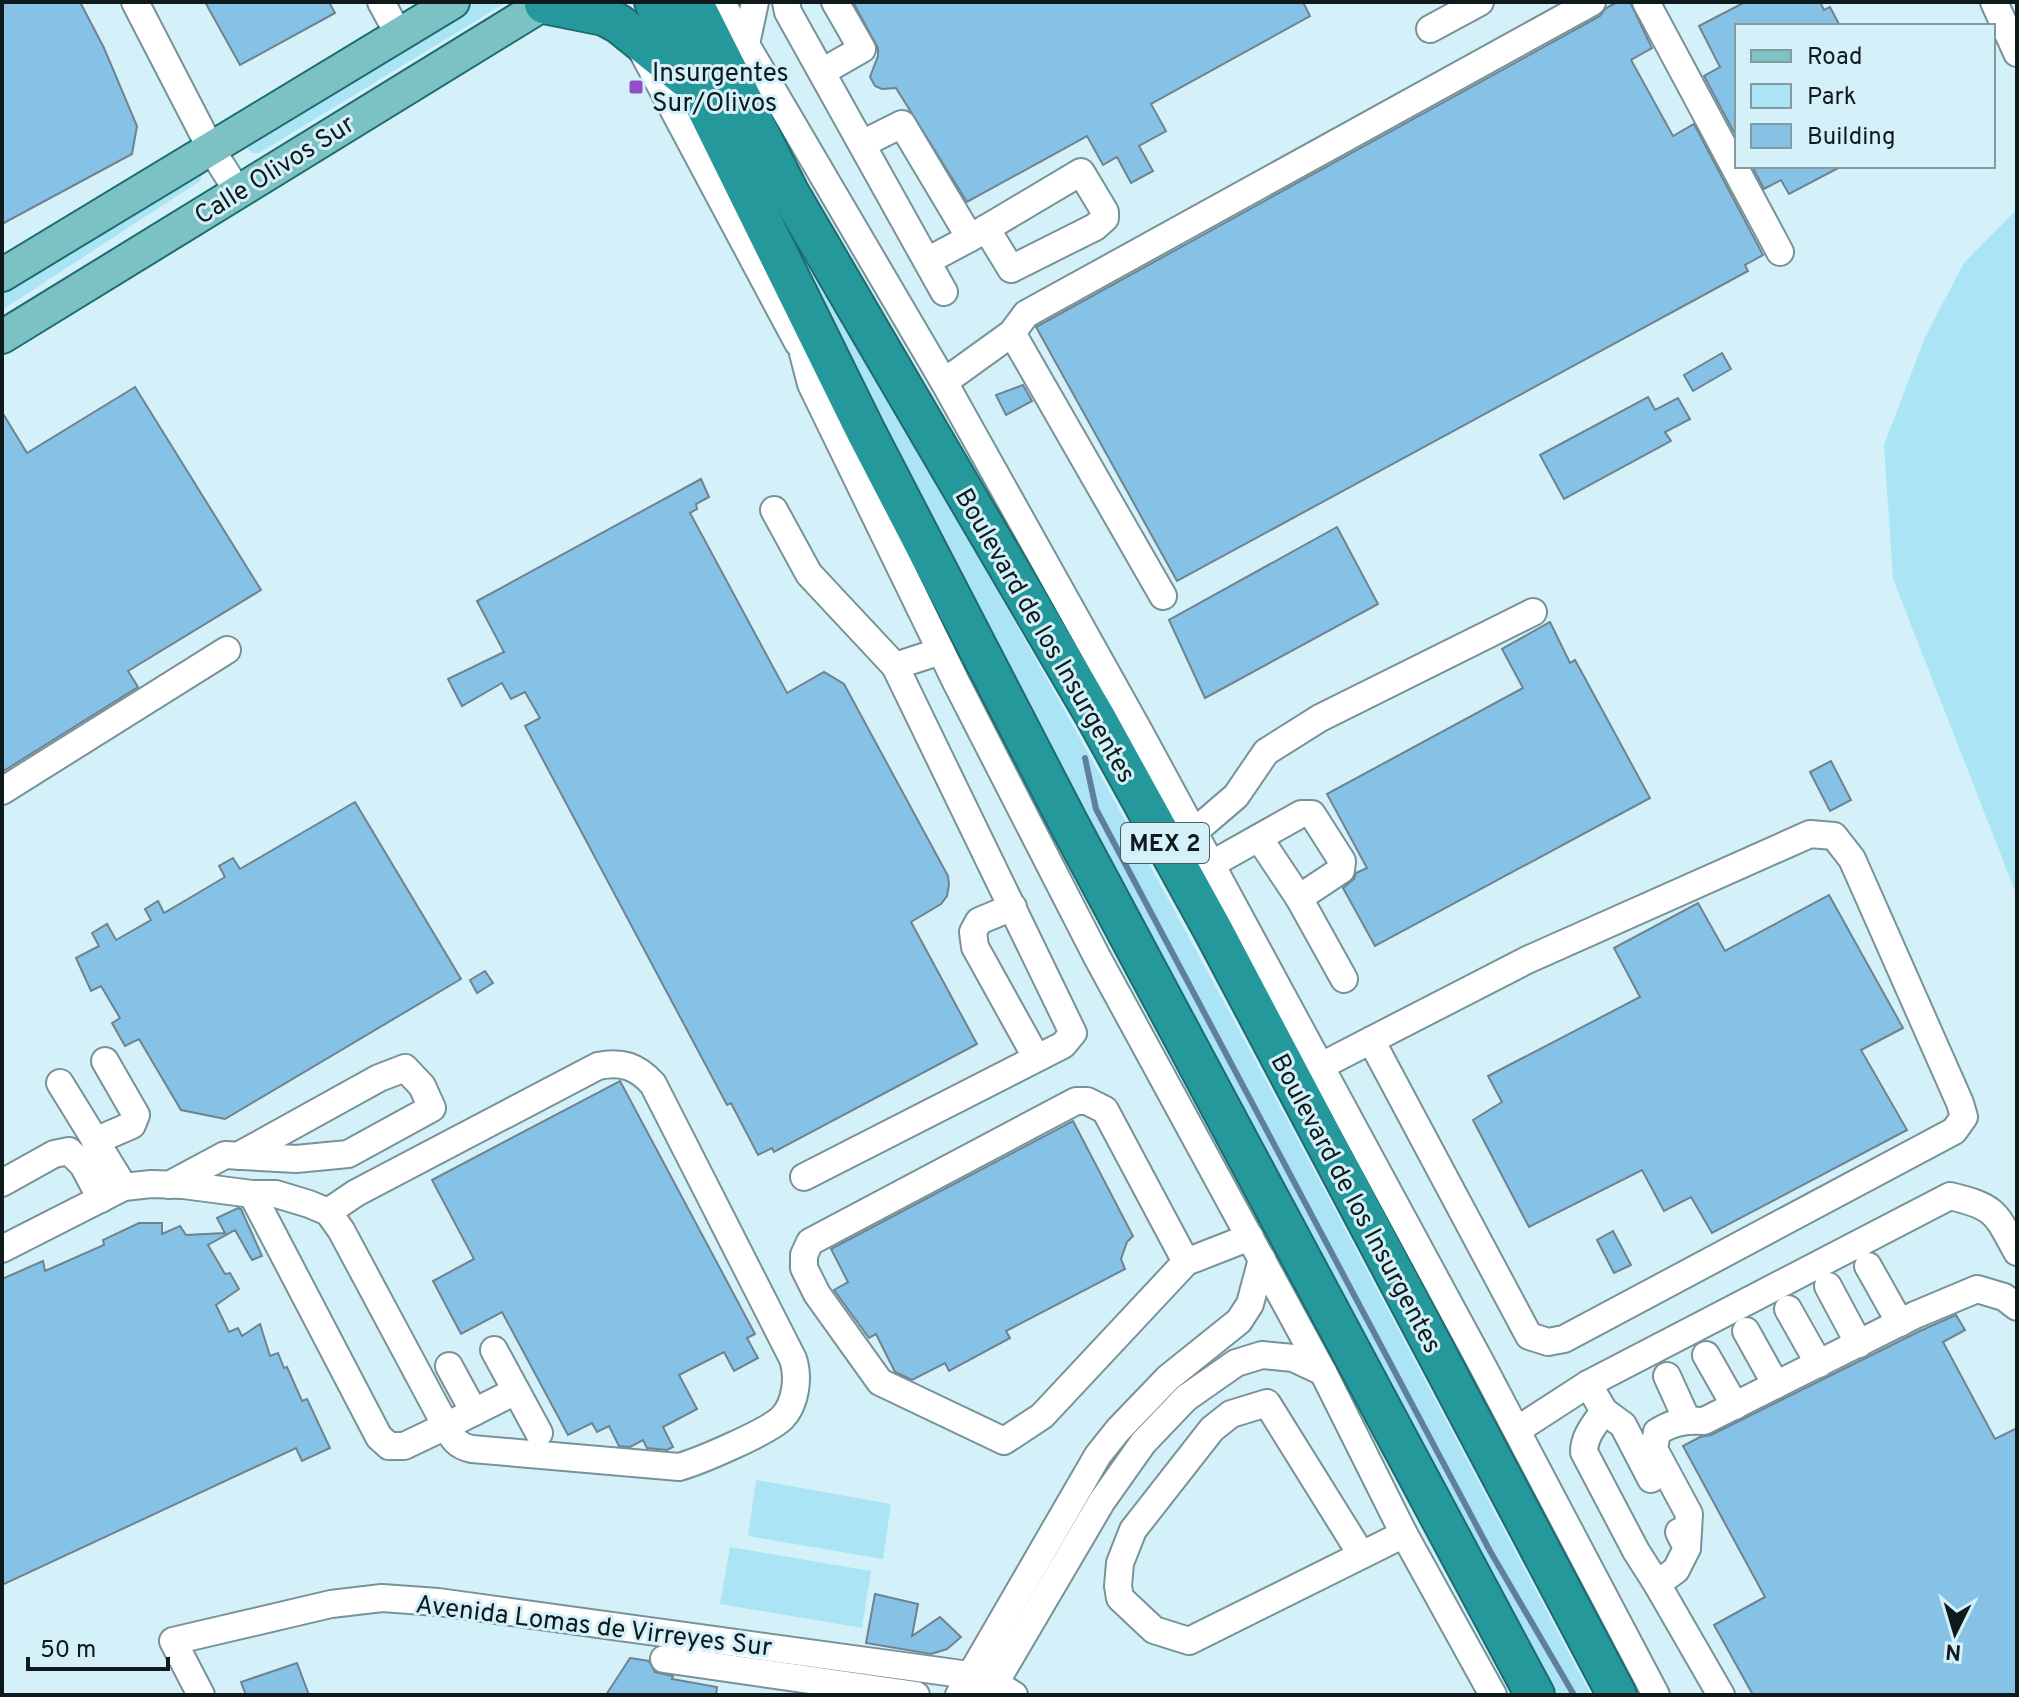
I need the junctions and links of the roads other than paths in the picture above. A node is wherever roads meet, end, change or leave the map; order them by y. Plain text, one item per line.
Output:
1 (135, 2) edge
2 (381, 2) edge
3 (453, 2) edge
4 (654, 2) edge
5 (693, 2) edge
6 (721, 2) edge
7 (755, 2) edge
8 (786, 2) edge
9 (835, 2) edge
10 (1480, 2) edge
11 (1592, 2) edge
12 (1646, 2) edge
13 (545, 3) edge
14 (2004, 8) edge
15 (1430, 29) dead end
16 (399, 35) junction
17 (634, 36) junction
18 (746, 44) junction
19 (2017, 53) edge
20 (822, 72) junction
21 (696, 85) junction
22 (862, 144) junction
23 (211, 149) junction
24 (237, 190) junction
25 (1780, 252) dead end
26 (927, 261) junction
27 (2, 275) edge
28 (944, 292) dead end
29 (800, 301) junction
30 (1012, 333) junction
31 (2, 337) edge
32 (803, 353) junction
33 (944, 382) junction
34 (774, 510) dead end
35 (1163, 596) dead end
36 (1533, 612) dead end
37 (227, 650) dead end
38 (941, 651) junction
39 (895, 666) junction
40 (2, 791) edge
41 (1194, 832) junction
42 (1259, 838) junction
43 (1212, 864) junction
44 (1299, 898) junction
45 (1013, 907) junction
46 (1344, 979) dead end
47 (1371, 1040) junction
48 (1036, 1057) junction
49 (105, 1061) dead end
50 (1321, 1066) junction
51 (60, 1083) dead end
52 (95, 1141) junction
53 (238, 1156) junction
54 (804, 1177) dead end
55 (2, 1183) edge
56 (169, 1185) junction
57 (112, 1193) junction
58 (252, 1194) junction
59 (328, 1212) junction
60 (1256, 1248) junction
61 (2, 1249) edge
62 (2017, 1252) edge
63 (1186, 1262) junction
64 (1868, 1266) dead end
65 (1828, 1286) dead end
66 (2017, 1307) edge
67 (1788, 1309) dead end
68 (1900, 1323) junction
69 (1746, 1331) dead end
70 (1859, 1344) junction
71 (494, 1350) dead end
72 (1706, 1355) dead end
73 (1819, 1364) junction
74 (449, 1366) dead end
75 (1323, 1372) junction
76 (1667, 1376) dead end
77 (1588, 1384) junction
78 (1776, 1385) junction
79 (516, 1391) junction
80 (1735, 1406) junction
81 (1604, 1411) junction
82 (474, 1412) junction
83 (1687, 1420) junction
84 (446, 1426) junction
85 (1517, 1430) junction
86 (539, 1433) dead end
87 (1404, 1534) junction
88 (1687, 1548) junction
89 (1361, 1554) junction
90 (1041, 1578) junction
91 (1657, 1584) junction
92 (664, 1659) dead end
93 (985, 1689) edge
94 (201, 1695) edge
95 (916, 1695) edge
96 (1493, 1695) edge
97 (1535, 1695) edge
98 (1617, 1695) edge
99 (1656, 1695) edge
100 (1721, 1695) edge

1 - 23 street
2 - 16 street
3 - 16 main road, Calle Olivos Sur
4 - 21 highway, MEX 2
5 - 98 highway, Boulevard de los Insurgentes / MEX 2
6 - 18 street
7 - 18 street
8 - 20 street
9 - 20 street
10 - 15 street
11 - 30 street
12 - 25 street
13 - 17 highway
13 - 24 main road, Calle Olivos Sur
14 - 19 street
16 - 23 main road, Calle Olivos Sur
17 - 21 highway
17 - 32 street
18 - 33 street
20 - 22 street
21 - 29 highway, MEX 2
22 - 26 street
22 - 26 street
23 - 24 street
23 - 27 main road, Calle Olivos Sur
24 - 31 main road, Calle Olivos Sur
26 - 28 street
29 - 32 street
29 - 97 highway, MEX 2
30 - 33 street
30 - 35 street
32 - 38 street
33 - 41 street
34 - 39 street
36 - 41 street
37 - 40 street
38 - 39 street
38 - 60 street
39 - 45 street
41 - 43 street
42 - 43 street
42 - 44 street
42 - 44 street
43 - 50 street
44 - 46 street
45 - 48 street
45 - 48 street
47 - 47 street
47 - 50 street
48 - 54 street
49 - 52 street
50 - 85 street
51 - 52 street
52 - 57 street
53 - 53 street
53 - 56 street
55 - 57 street
56 - 57 street
56 - 58 street
57 - 61 street
58 - 59 street
58 - 84 street
59 - 84 street
59 - 84 street
60 - 63 street
60 - 75 street
60 - 90 street
62 - 77 street
63 - 63 street
64 - 68 street
65 - 70 street
66 - 68 street
67 - 73 street
68 - 70 street
69 - 78 street
70 - 73 street
71 - 79 street
72 - 80 street
73 - 78 street
74 - 82 street
75 - 87 street
75 - 90 street
76 - 83 street
77 - 81 street
77 - 85 street
78 - 80 street
79 - 82 street
79 - 86 street
80 - 83 street
81 - 88 street
81 - 91 street
82 - 84 street
83 - 88 street
85 - 99 street
87 - 89 street
87 - 96 street
88 - 91 street
89 - 89 street
90 - 93 street
91 - 100 street
92 - 95 street, Avenida Lomas de Virreyes Sur
93 - 94 street, Avenida Lomas de Virreyes Sur

